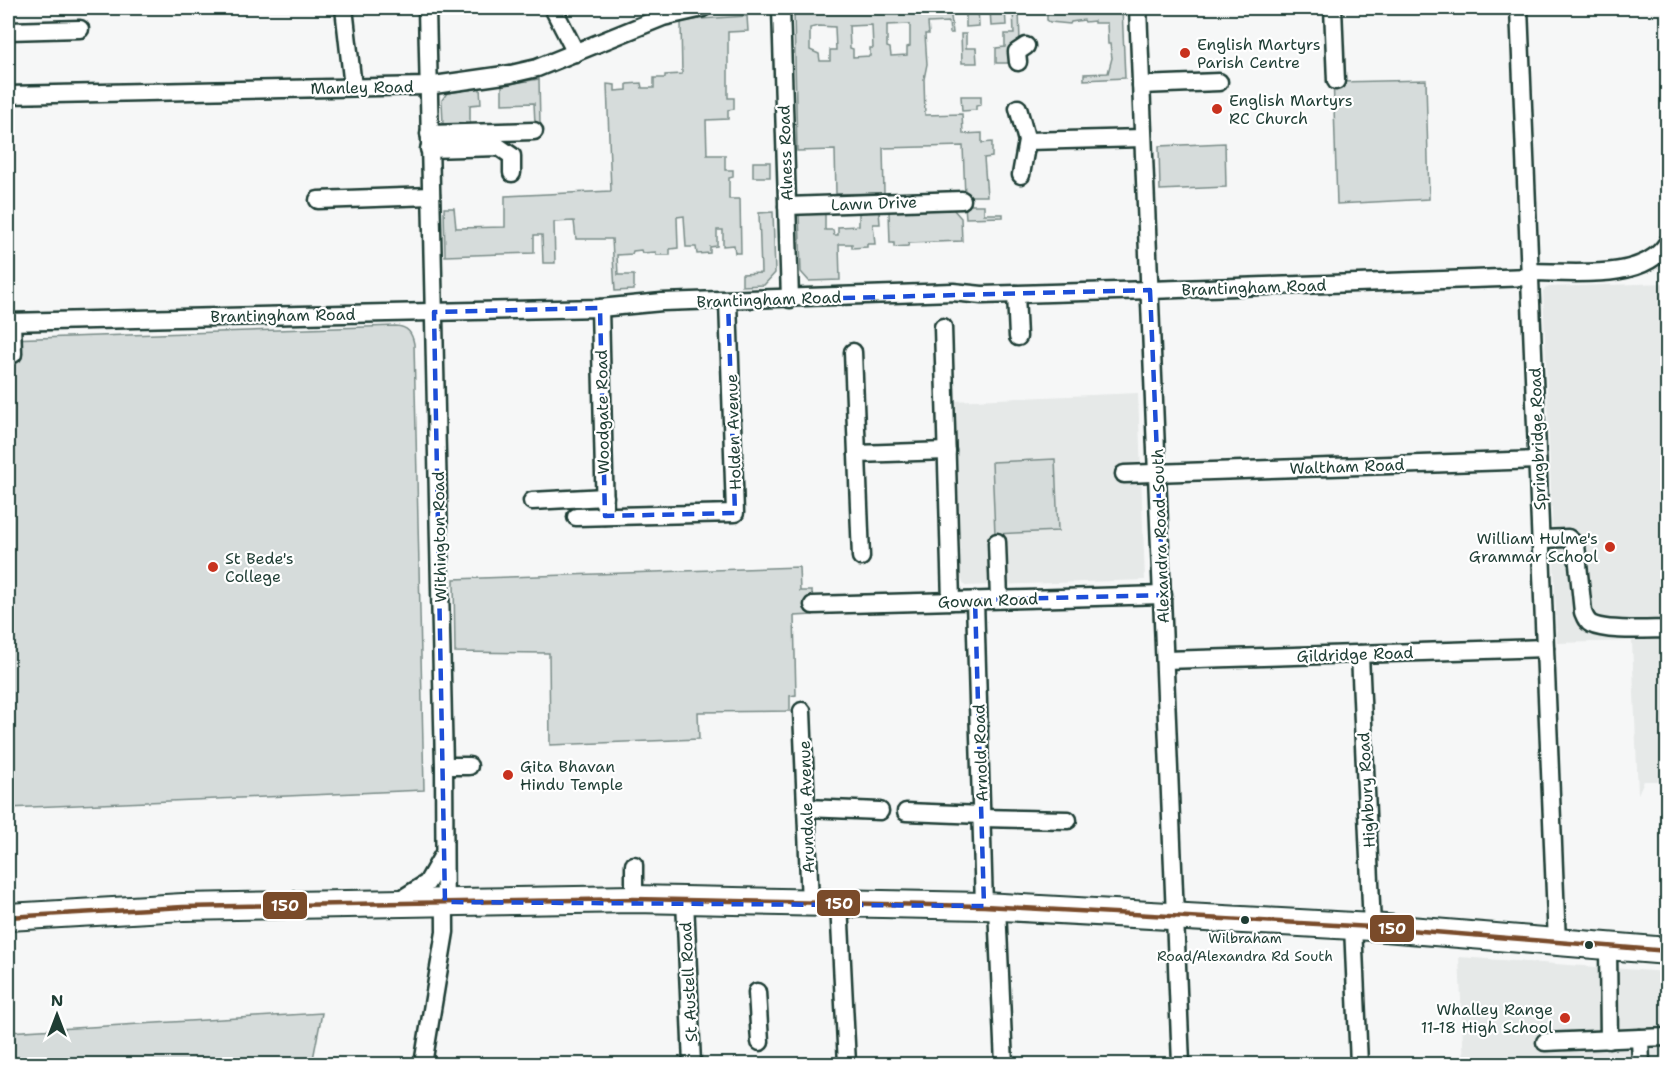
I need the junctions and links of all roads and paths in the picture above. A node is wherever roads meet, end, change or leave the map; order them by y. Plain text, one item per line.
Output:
1 (344, 8) edge
2 (427, 8) edge
3 (553, 8) edge
4 (704, 8) edge
5 (780, 8) edge
6 (1138, 8) edge
7 (1333, 8) edge
8 (1519, 8) edge
9 (80, 29) dead end
10 (8, 31) edge
11 (1026, 46) dead end
12 (576, 52) junction
13 (1018, 62) dead end
14 (1336, 81) dead end
15 (1219, 82) dead end
16 (1141, 85) junction
17 (427, 86) junction
18 (353, 87) junction
19 (8, 95) edge
20 (1018, 108) dead end
21 (534, 131) dead end
22 (1143, 138) junction
23 (429, 141) junction
24 (1027, 141) junction
25 (512, 173) dead end
26 (1021, 175) dead end
27 (431, 196) junction
28 (318, 200) dead end
29 (962, 200) dead end
30 (787, 206) junction
31 (1668, 242) edge
32 (1530, 274) junction
33 (1150, 290) junction
34 (1016, 294) junction
35 (790, 299) junction
36 (728, 301) junction
37 (600, 308) junction
38 (434, 312) junction
39 (10, 322) edge
40 (943, 327) dead end
41 (1018, 337) dead end
42 (853, 352) dead end
43 (13, 354) dead end
44 (947, 451) junction
45 (857, 454) junction
46 (1538, 460) junction
47 (1157, 473) junction
48 (1124, 474) dead end
49 (604, 497) junction
50 (532, 501) dead end
51 (605, 516) junction
52 (576, 517) dead end
53 (1541, 538) junction
54 (997, 542) dead end
55 (861, 557) dead end
56 (1163, 595) junction
57 (999, 599) junction
58 (975, 600) junction
59 (951, 601) junction
60 (813, 605) dead end
61 (1668, 629) edge
62 (1545, 648) junction
63 (1360, 654) junction
64 (1165, 660) junction
65 (802, 711) dead end
66 (444, 766) junction
67 (468, 766) dead end
68 (806, 808) junction
69 (880, 811) dead end
70 (906, 812) dead end
71 (982, 816) junction
72 (1068, 820) dead end
73 (444, 853) junction
74 (634, 865) dead end
75 (634, 899) junction
76 (685, 900) junction
77 (445, 902) junction
78 (390, 903) junction
79 (810, 903) junction
80 (839, 903) junction
81 (991, 906) junction
82 (1175, 916) junction
83 (8, 917) edge
84 (1363, 926) junction
85 (1557, 943) junction
86 (1608, 948) junction
87 (1668, 951) edge
88 (757, 992) dead end
89 (1668, 1037) edge
90 (1640, 1038) junction
91 (1609, 1040) junction
92 (760, 1042) dead end
93 (1545, 1042) dead end
94 (423, 1065) edge
95 (692, 1065) edge
96 (847, 1065) edge
97 (1004, 1065) edge
98 (1181, 1065) edge
99 (1359, 1065) edge
100 (1641, 1065) edge

1 - 18 street
2 - 17 street, Withington Road
3 - 12 street
4 - 12 street, Manley Road
5 - 30 street, Alness Road
6 - 16 street, Alexandra Road South
7 - 14 street
8 - 32 street, Springbridge Road
9 - 10 street
11 - 13 street
12 - 17 street, Manley Road
15 - 16 street
16 - 22 street, Alexandra Road South
17 - 18 street, Manley Road
17 - 23 street, Withington Road
18 - 19 street, Manley Road
20 - 24 street
21 - 23 street
22 - 24 street
22 - 33 street, Alexandra Road South
23 - 25 street
23 - 27 street, Withington Road
24 - 26 street
27 - 28 street
27 - 38 street, Withington Road
29 - 30 street, Lawn Drive
30 - 35 street, Alness Road
31 - 32 street, Brantingham Road
32 - 33 street, Brantingham Road
32 - 46 street, Springbridge Road
33 - 34 street, Brantingham Road
33 - 47 street, Alexandra Road South
34 - 35 street, Brantingham Road
34 - 41 street
35 - 36 street, Brantingham Road
36 - 37 street, Brantingham Road
36 - 51 street, Holden Avenue
37 - 38 street, Brantingham Road
37 - 49 street, Woodgate Road
38 - 39 street, Brantingham Road
38 - 66 street, Withington Road
39 - 43 street
40 - 44 street
42 - 45 street
44 - 45 street
44 - 59 street
45 - 55 street
46 - 47 street, Waltham Road
46 - 53 street, Springbridge Road
47 - 48 street, Waltham Road
47 - 56 street, Alexandra Road South
49 - 50 street
49 - 51 street, Woodgate Road
51 - 52 street, Holden Avenue
53 - 61 street
53 - 62 street, Springbridge Road
54 - 57 street
56 - 57 street, Gowan Road
56 - 64 street, Alexandra Road South
57 - 58 street, Gowan Road
58 - 59 street, Gowan Road
58 - 71 street, Arnold Road
59 - 60 street, Gowan Road
62 - 63 street, Gildridge Road
62 - 85 street, Springbridge Road
63 - 64 street, Gildridge Road
63 - 84 street, Highbury Road
64 - 82 street, Alexandra Road South
65 - 68 street, Arundale Avenue
66 - 67 street
66 - 73 street, Withington Road
68 - 69 street
68 - 79 street, Arundale Avenue
70 - 71 street
71 - 72 street
71 - 81 street, Arnold Road
73 - 77 street, Withington Road
73 - 78 street
74 - 75 street
75 - 76 highway
75 - 77 highway
76 - 79 highway
76 - 95 street, St Austell Road
77 - 78 highway
77 - 94 street, Withington Road
78 - 83 highway
79 - 80 highway
80 - 81 highway
80 - 96 street
81 - 82 highway
81 - 97 street, Arnold Road
82 - 84 highway
82 - 98 street, Alexandra Road South
84 - 85 highway
84 - 99 street, Highbury Road
85 - 86 highway
86 - 87 highway
86 - 91 street
88 - 92 street
89 - 90 street
90 - 91 street
90 - 100 street
91 - 93 street

